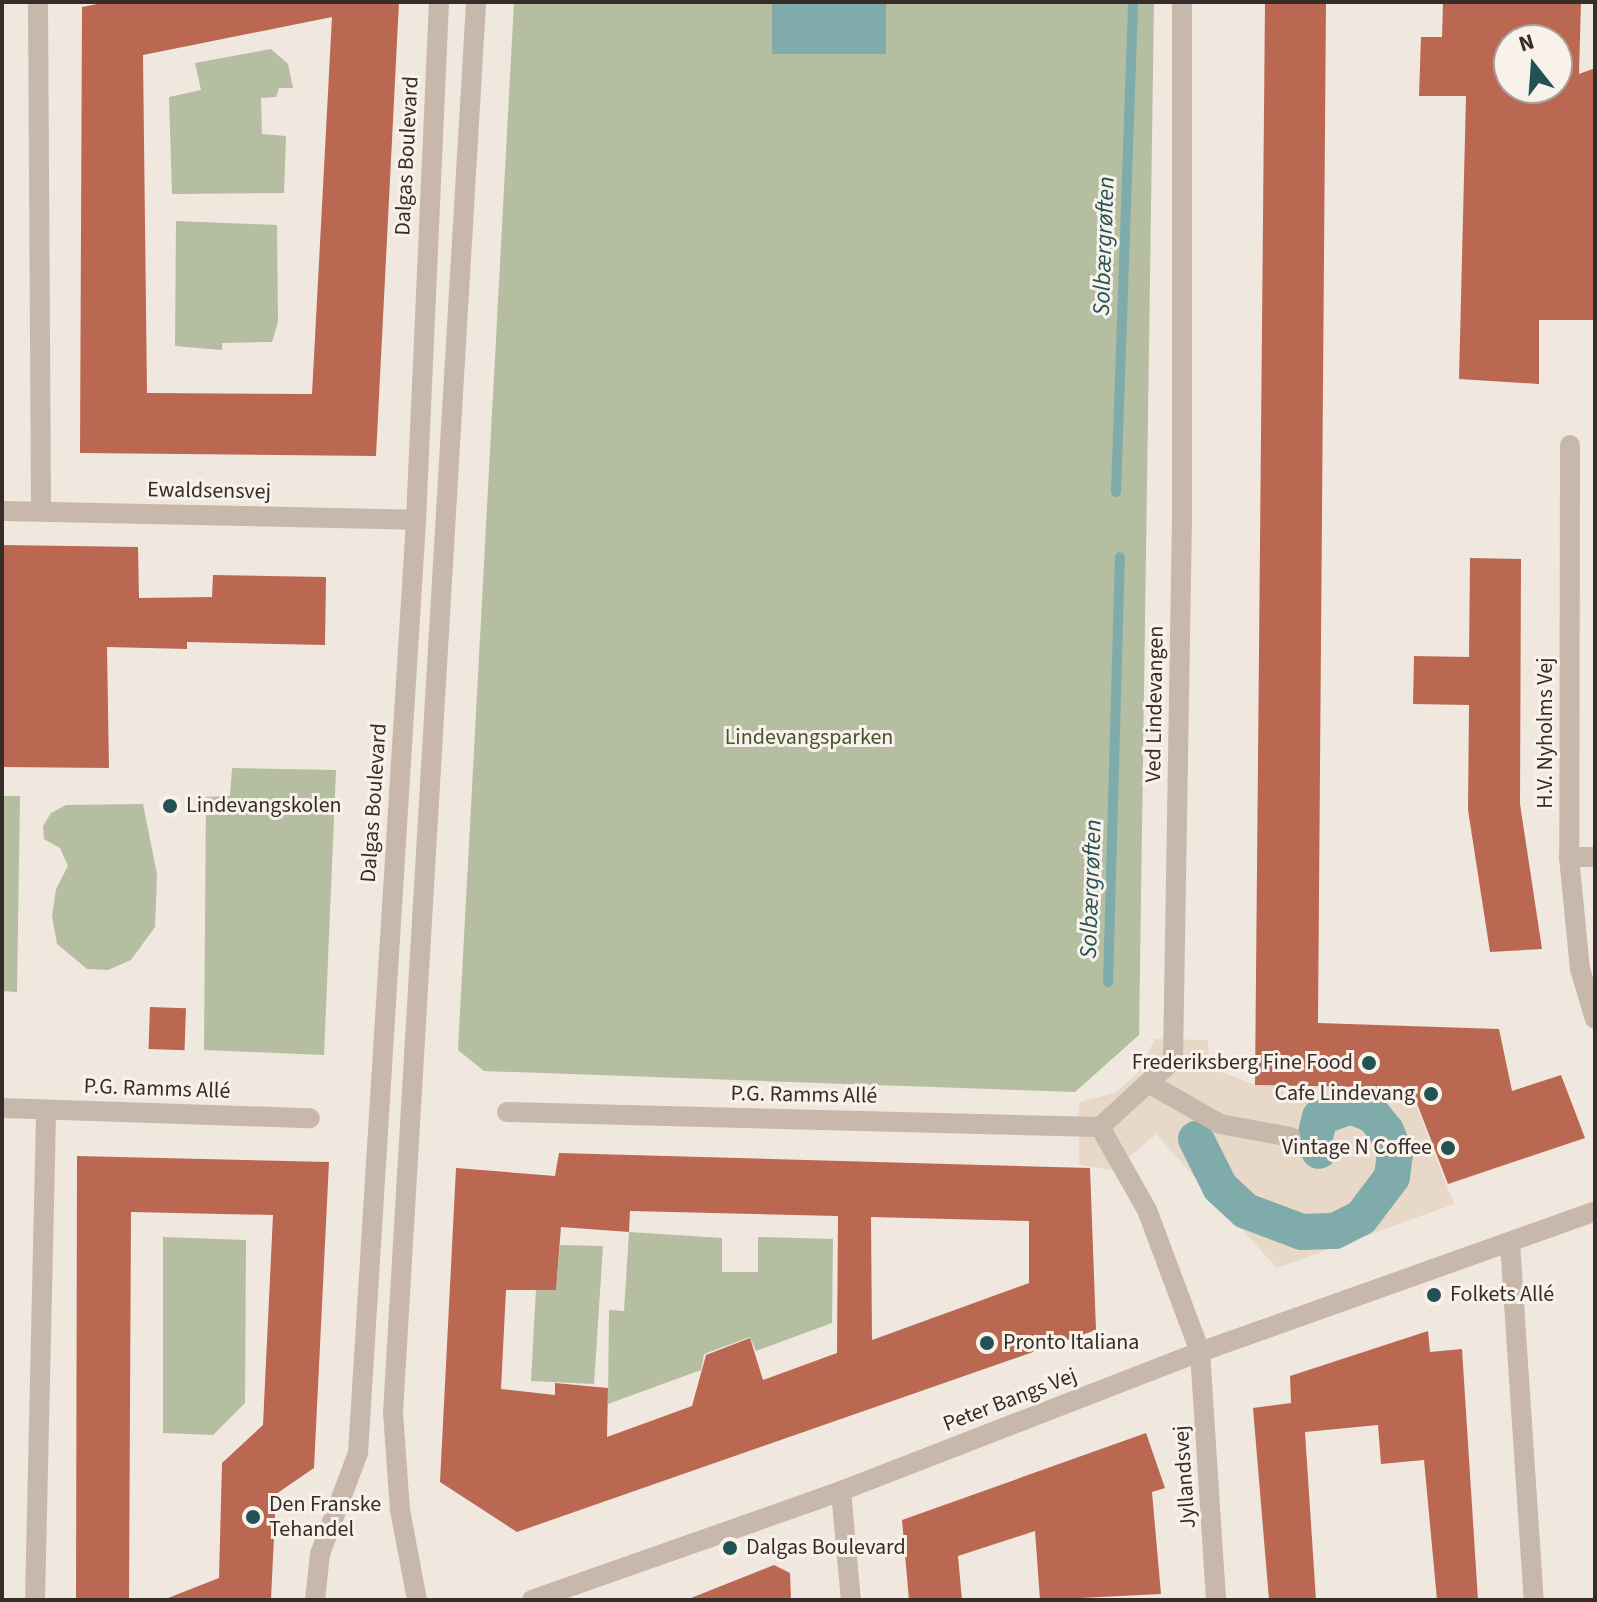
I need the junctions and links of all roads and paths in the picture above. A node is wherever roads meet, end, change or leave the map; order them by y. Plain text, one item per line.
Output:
1 (38, 2) edge
2 (439, 2) edge
3 (476, 2) edge
4 (1182, 2) edge
5 (1570, 445) dead end
6 (2, 511) edge
7 (41, 511) junction
8 (447, 519) junction
9 (416, 520) junction
10 (1569, 857) junction
11 (1595, 857) edge
12 (1595, 1019) edge
13 (1150, 1084) junction
14 (2, 1108) edge
15 (46, 1110) junction
16 (507, 1112) dead end
17 (310, 1118) dead end
18 (1100, 1127) junction
19 (1291, 1137) dead end
20 (1595, 1211) edge
21 (1510, 1243) junction
22 (1200, 1352) junction
23 (841, 1491) junction
24 (35, 1600) edge
25 (315, 1600) edge
26 (417, 1600) edge
27 (532, 1600) edge
28 (851, 1600) edge
29 (1216, 1600) edge
30 (1534, 1600) edge

1 - 7 street
2 - 9 street, Dalgas Boulevard
3 - 8 street
4 - 13 street, Ved Lindevangen
5 - 10 street, H.V. Nyholms Vej
6 - 7 street, Ewaldsensvej
7 - 9 street, Ewaldsensvej
8 - 9 street, Ewaldsensvej
8 - 26 street
9 - 25 street, Dalgas Boulevard
10 - 11 street
10 - 12 street, H.V. Nyholms Vej
13 - 18 street, Ved Lindevangen
13 - 19 street
14 - 15 street, P.G. Ramms Allé
15 - 17 street, P.G. Ramms Allé
15 - 24 street
16 - 18 street, P.G. Ramms Allé
18 - 22 street
20 - 21 street, Peter Bangs Vej
21 - 22 street, Peter Bangs Vej
21 - 30 street
22 - 23 street, Peter Bangs Vej
22 - 29 street, Jyllandsvej
23 - 27 street, Peter Bangs Vej
23 - 28 street

